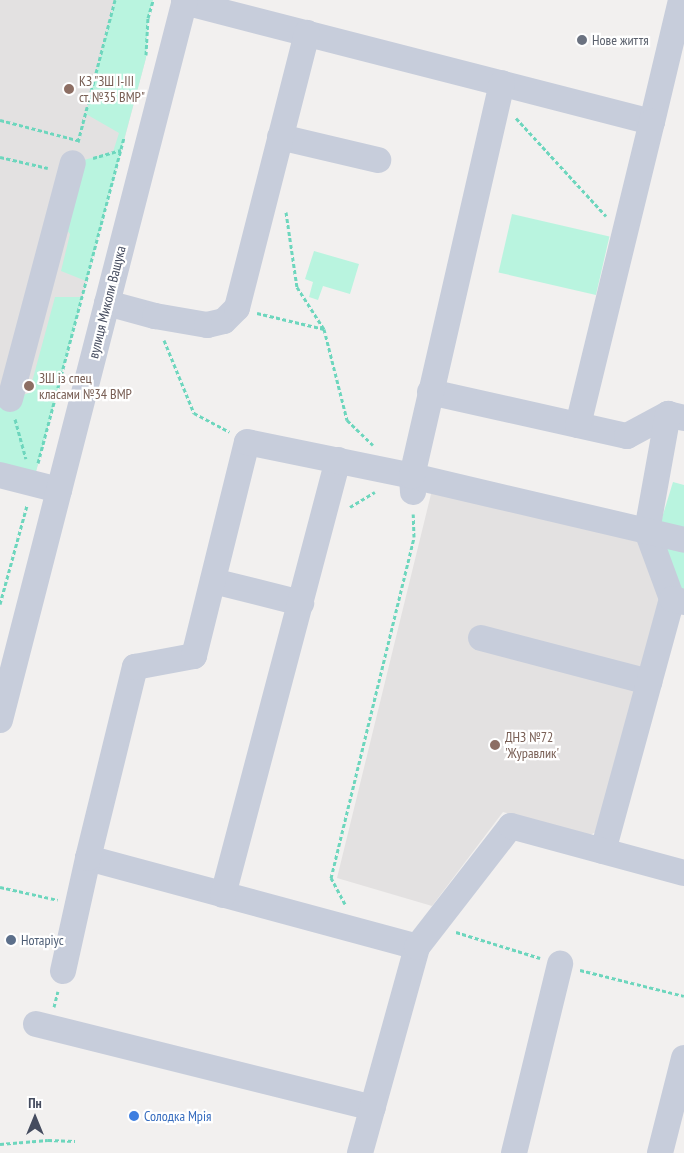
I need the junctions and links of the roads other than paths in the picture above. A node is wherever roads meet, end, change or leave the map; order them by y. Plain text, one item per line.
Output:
1 (681, 0) edge
2 (185, 1) edge
3 (307, 34) junction
4 (500, 91) junction
5 (652, 122) junction
6 (280, 137) junction
7 (76, 152) road end
8 (378, 160) dead end
9 (107, 303) junction
10 (430, 392) junction
11 (10, 399) road end
12 (676, 416) edge
13 (578, 425) junction
14 (338, 460) junction
15 (0, 476) edge
16 (410, 481) junction
17 (59, 490) junction
18 (647, 531) junction
19 (684, 540) edge
20 (213, 581) junction
21 (678, 600) edge
22 (301, 603) junction
23 (481, 638) dead end
24 (650, 682) junction
25 (0, 720) edge
26 (603, 851) junction
27 (88, 858) junction
28 (684, 874) edge
29 (223, 895) junction
30 (417, 947) junction
31 (560, 964) dead end
32 (63, 971) road end
33 (42, 1026) road end
34 (684, 1058) edge
35 (373, 1108) junction
36 (363, 1152) edge
37 (514, 1153) edge
38 (660, 1153) edge

1 - 5 street
2 - 3 street
2 - 9 street, вулиця Миколи Ващука
3 - 4 street
3 - 6 street
4 - 5 street
4 - 10 street
5 - 13 street
6 - 8 street
6 - 9 street
7 - 11 street
9 - 17 street, вулиця Миколи Ващука
10 - 13 street
10 - 16 street
12 - 13 street
12 - 18 street
14 - 16 street
14 - 20 street
14 - 22 street
15 - 17 street
16 - 18 street
17 - 25 street, вулиця Миколи Ващука
18 - 19 street
18 - 21 street
20 - 22 street
20 - 27 street
21 - 24 street
22 - 29 street
23 - 24 street
24 - 26 street
26 - 28 street
26 - 30 street
27 - 29 street
27 - 32 street
29 - 30 street
30 - 35 street
31 - 37 street
33 - 35 street
34 - 38 street
35 - 36 street

